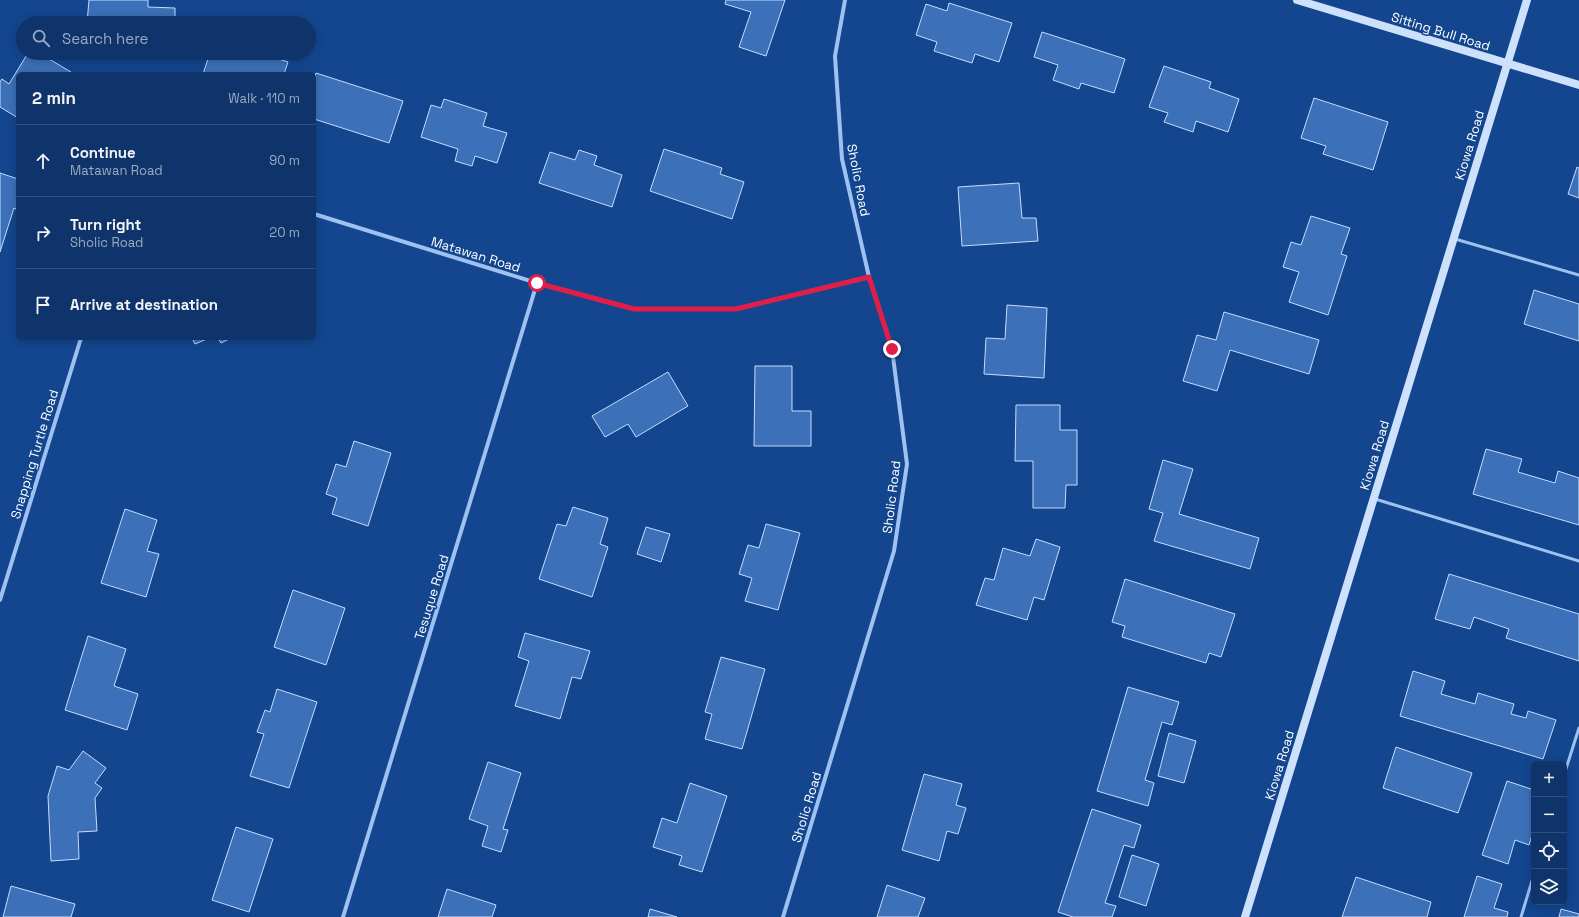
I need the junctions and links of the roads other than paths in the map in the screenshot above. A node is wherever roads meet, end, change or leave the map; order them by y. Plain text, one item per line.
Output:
1 (845, 0) edge
2 (1297, 0) edge
3 (1527, 0) edge
4 (1507, 64) junction
5 (1579, 85) edge
6 (316, 215) edge
7 (1454, 238) junction
8 (1579, 275) edge
9 (869, 277) junction
10 (537, 283) junction
11 (80, 340) edge
12 (1373, 499) junction
13 (1579, 561) edge
14 (0, 600) edge
15 (1579, 728) edge
16 (1567, 766) edge
17 (1531, 884) edge
18 (343, 917) edge
19 (783, 917) edge
20 (1245, 917) edge
21 (1521, 917) edge

1 - 9 street, Sholic Road
2 - 4 street, Sitting Bull Road
3 - 4 street, Kiowa Road
4 - 5 street, Sitting Bull Road
4 - 7 street, Kiowa Road
6 - 10 street, Matawan Road
7 - 8 lane
7 - 12 street, Kiowa Road
9 - 10 street, Matawan Road
9 - 19 street, Sholic Road
10 - 18 street, Tesuque Road
11 - 14 street, Snapping Turtle Road
12 - 13 lane
12 - 20 street, Kiowa Road
15 - 16 lane
17 - 21 lane

